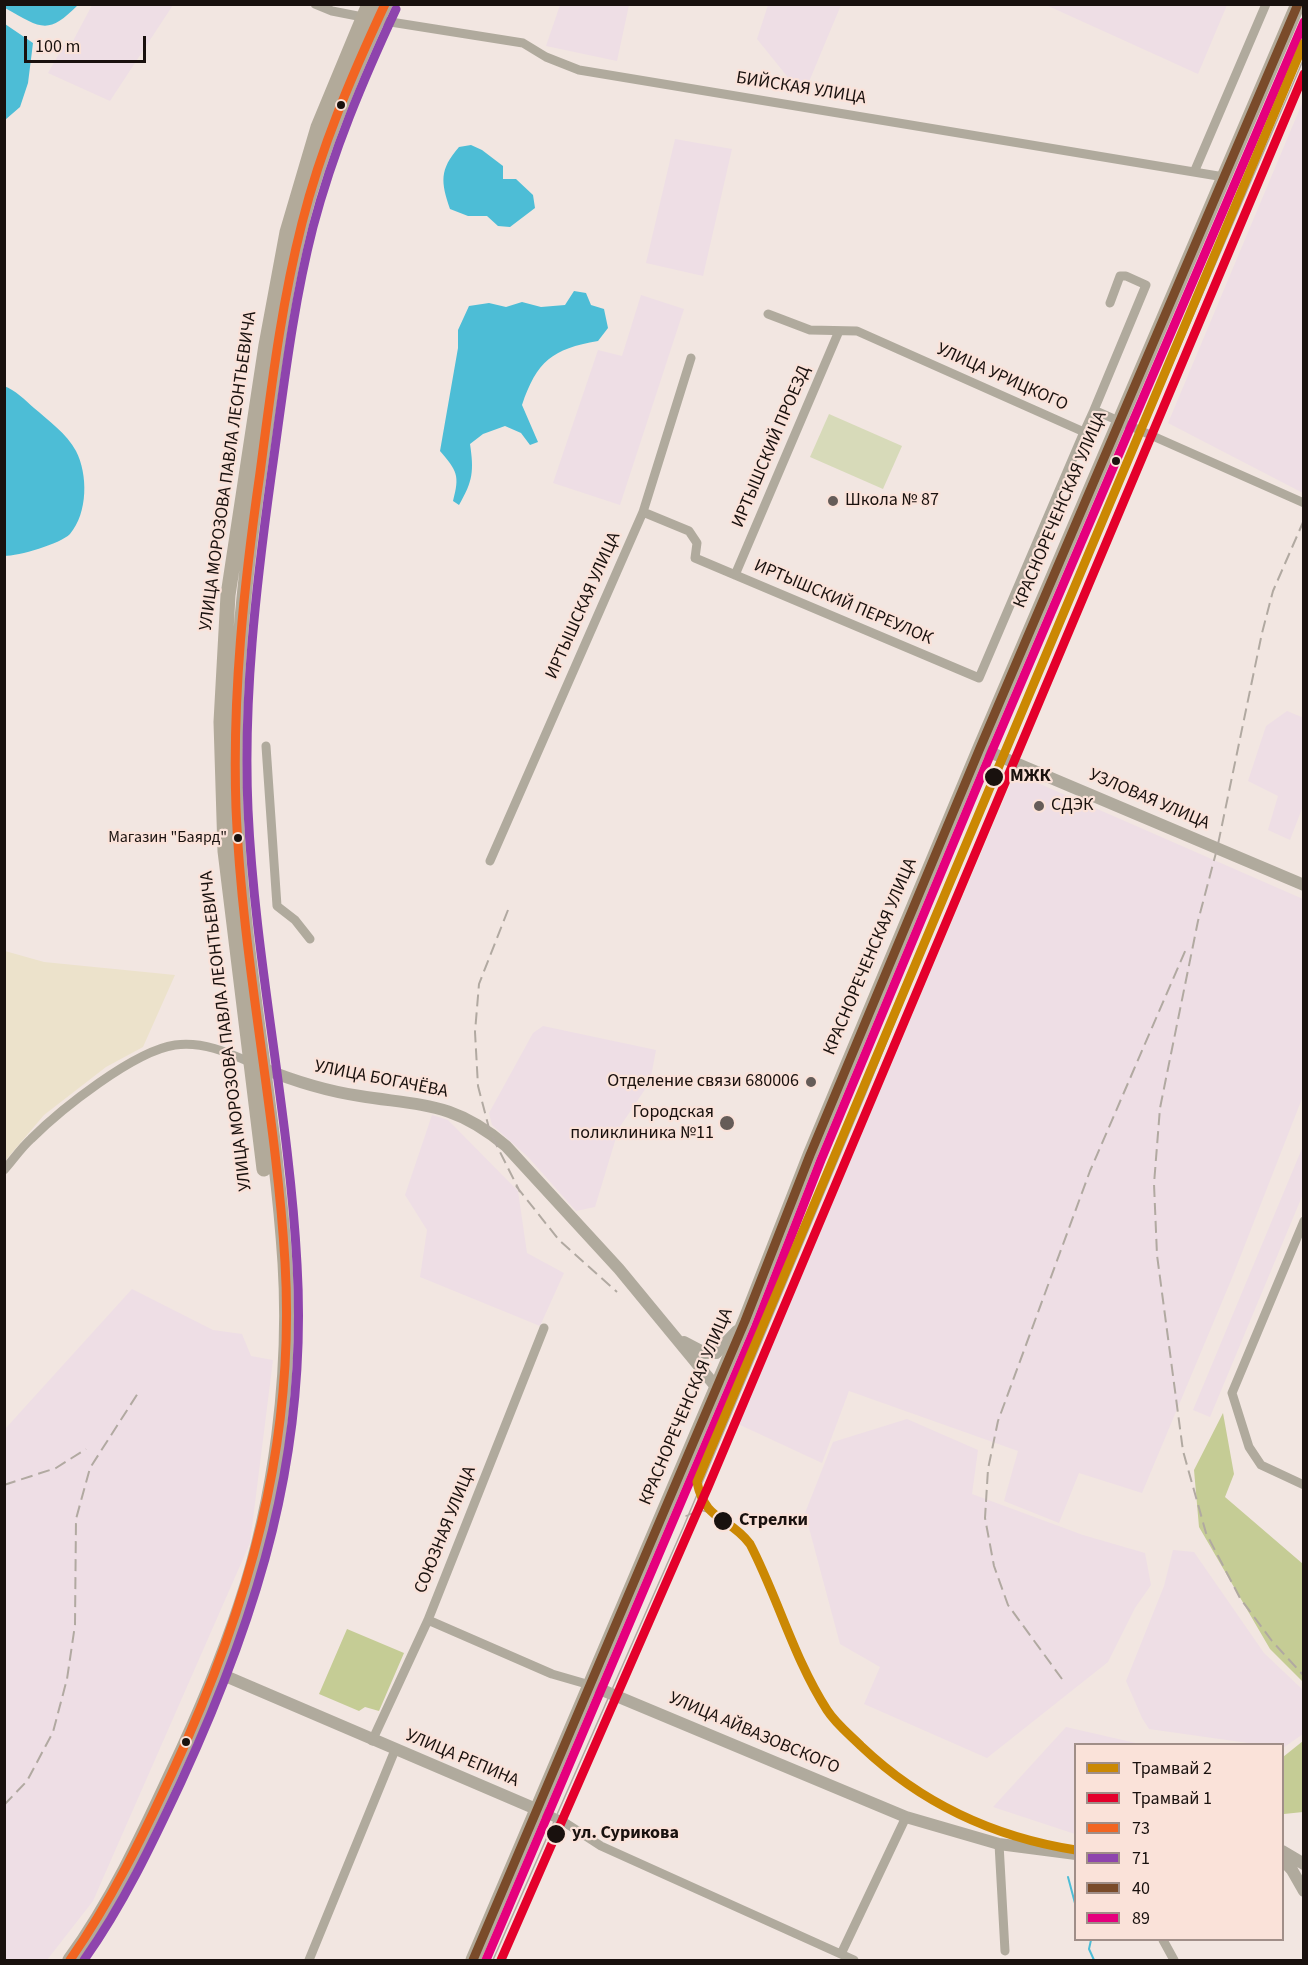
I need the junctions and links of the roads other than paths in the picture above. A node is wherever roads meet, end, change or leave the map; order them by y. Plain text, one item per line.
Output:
1 (315, 4) edge
2 (385, 4) edge
3 (1266, 4) edge
4 (1298, 4) edge
5 (370, 14) edge
6 (1195, 170) junction
7 (1224, 177) junction
8 (1110, 303) dead end
9 (768, 314) dead end
10 (839, 331) junction
11 (691, 358) dead end
12 (1094, 410) junction
13 (1120, 421) junction
14 (1084, 432) junction
15 (1304, 503) edge
16 (644, 512) junction
17 (735, 575) junction
18 (266, 746) dead end
19 (980, 748) junction
20 (490, 861) dead end
21 (1304, 885) edge
22 (310, 939) dead end
23 (256, 1065) junction
24 (4, 1170) edge
25 (1304, 1221) edge
26 (1293, 1248) junction
27 (1304, 1253) edge
28 (746, 1321) junction
29 (544, 1328) dead end
30 (680, 1340) junction
31 (717, 1388) junction
32 (1304, 1485) edge
33 (428, 1620) junction
34 (216, 1672) junction
35 (590, 1685) junction
36 (372, 1741) junction
37 (394, 1750) junction
38 (536, 1809) junction
39 (906, 1817) junction
40 (999, 1844) junction
41 (1284, 1852) edge
42 (1074, 1854) edge
43 (1284, 1861) edge
44 (1304, 1864) edge
45 (1304, 1892) edge
46 (1164, 1941) edge
47 (1005, 1951) dead end
48 (836, 1956) edge
49 (70, 1960) edge
50 (309, 1960) edge
51 (473, 1960) edge
52 (854, 1960) edge
53 (1174, 1960) edge

1 - 5 street, БИЙСКАЯ УЛИЦА
2 - 5 main road, УЛИЦА МОРОЗОВА ПАВЛА ЛЕОНТЬЕВИЧА
3 - 6 street
4 - 7 main road, КРАСНОРЕЧЕНСКАЯ УЛИЦА
5 - 6 street, БИЙСКАЯ УЛИЦА
5 - 23 main road, УЛИЦА МОРОЗОВА ПАВЛА ЛЕОНТЬЕВИЧА
6 - 7 street, БИЙСКАЯ УЛИЦА
7 - 13 main road, КРАСНОРЕЧЕНСКАЯ УЛИЦА
8 - 12 street
9 - 10 street, УЛИЦА УРИЦКОГО
10 - 14 street, УЛИЦА УРИЦКОГО
10 - 17 street, ИРТЫШСКИЙ ПРОЕЗД
11 - 16 street, ИРТЫШСКАЯ УЛИЦА
12 - 13 street, УЛИЦА УРИЦКОГО
12 - 14 street, УЛИЦА УРИЦКОГО
13 - 15 street, УЛИЦА УРИЦКОГО
13 - 19 main road, КРАСНОРЕЧЕНСКАЯ УЛИЦА
14 - 17 street, ИРТЫШСКИЙ ПЕРЕУЛОК
16 - 17 street, ИРТЫШСКИЙ ПЕРЕУЛОК
16 - 20 street, ИРТЫШСКАЯ УЛИЦА
18 - 22 street
19 - 21 street, УЗЛОВАЯ УЛИЦА
19 - 28 main road, КРАСНОРЕЧЕНСКАЯ УЛИЦА
23 - 24 street, УЛИЦА БОГАЧЁВА
23 - 30 street, УЛИЦА БОГАЧЁВА
23 - 34 main road, УЛИЦА МОРОЗОВА ПАВЛА ЛЕОНТЬЕВИЧА
25 - 26 street
26 - 27 street
26 - 32 street
28 - 30 street
28 - 31 main road, КРАСНОРЕЧЕНСКАЯ УЛИЦА
29 - 33 street, СОЮЗНАЯ УЛИЦА
30 - 31 street, УЛИЦА БОГАЧЁВА
31 - 35 main road, КРАСНОРЕЧЕНСКАЯ УЛИЦА
33 - 35 street, УЛИЦА АЙВАЗОВСКОГО
33 - 36 street, СОЮЗНАЯ УЛИЦА
34 - 36 street, УЛИЦА РЕПИНА
34 - 49 main road, УЛИЦА МОРОЗОВА ПАВЛА ЛЕОНТЬЕВИЧА
35 - 38 main road, КРАСНОРЕЧЕНСКАЯ УЛИЦА
35 - 39 street, УЛИЦА АЙВАЗОВСКОГО
36 - 37 street, УЛИЦА РЕПИНА
37 - 38 street, УЛИЦА РЕПИНА
37 - 50 street
38 - 48 street, УЛИЦА РЕПИНА
38 - 51 main road, КРАСНОРЕЧЕНСКАЯ УЛИЦА
39 - 40 street, УЛИЦА АЙВАЗОВСКОГО
39 - 48 street
40 - 42 street, УЛИЦА АЙВАЗОВСКОГО
40 - 47 street
41 - 44 street
43 - 45 street
46 - 53 street
48 - 52 street, УЛИЦА РЕПИНА

